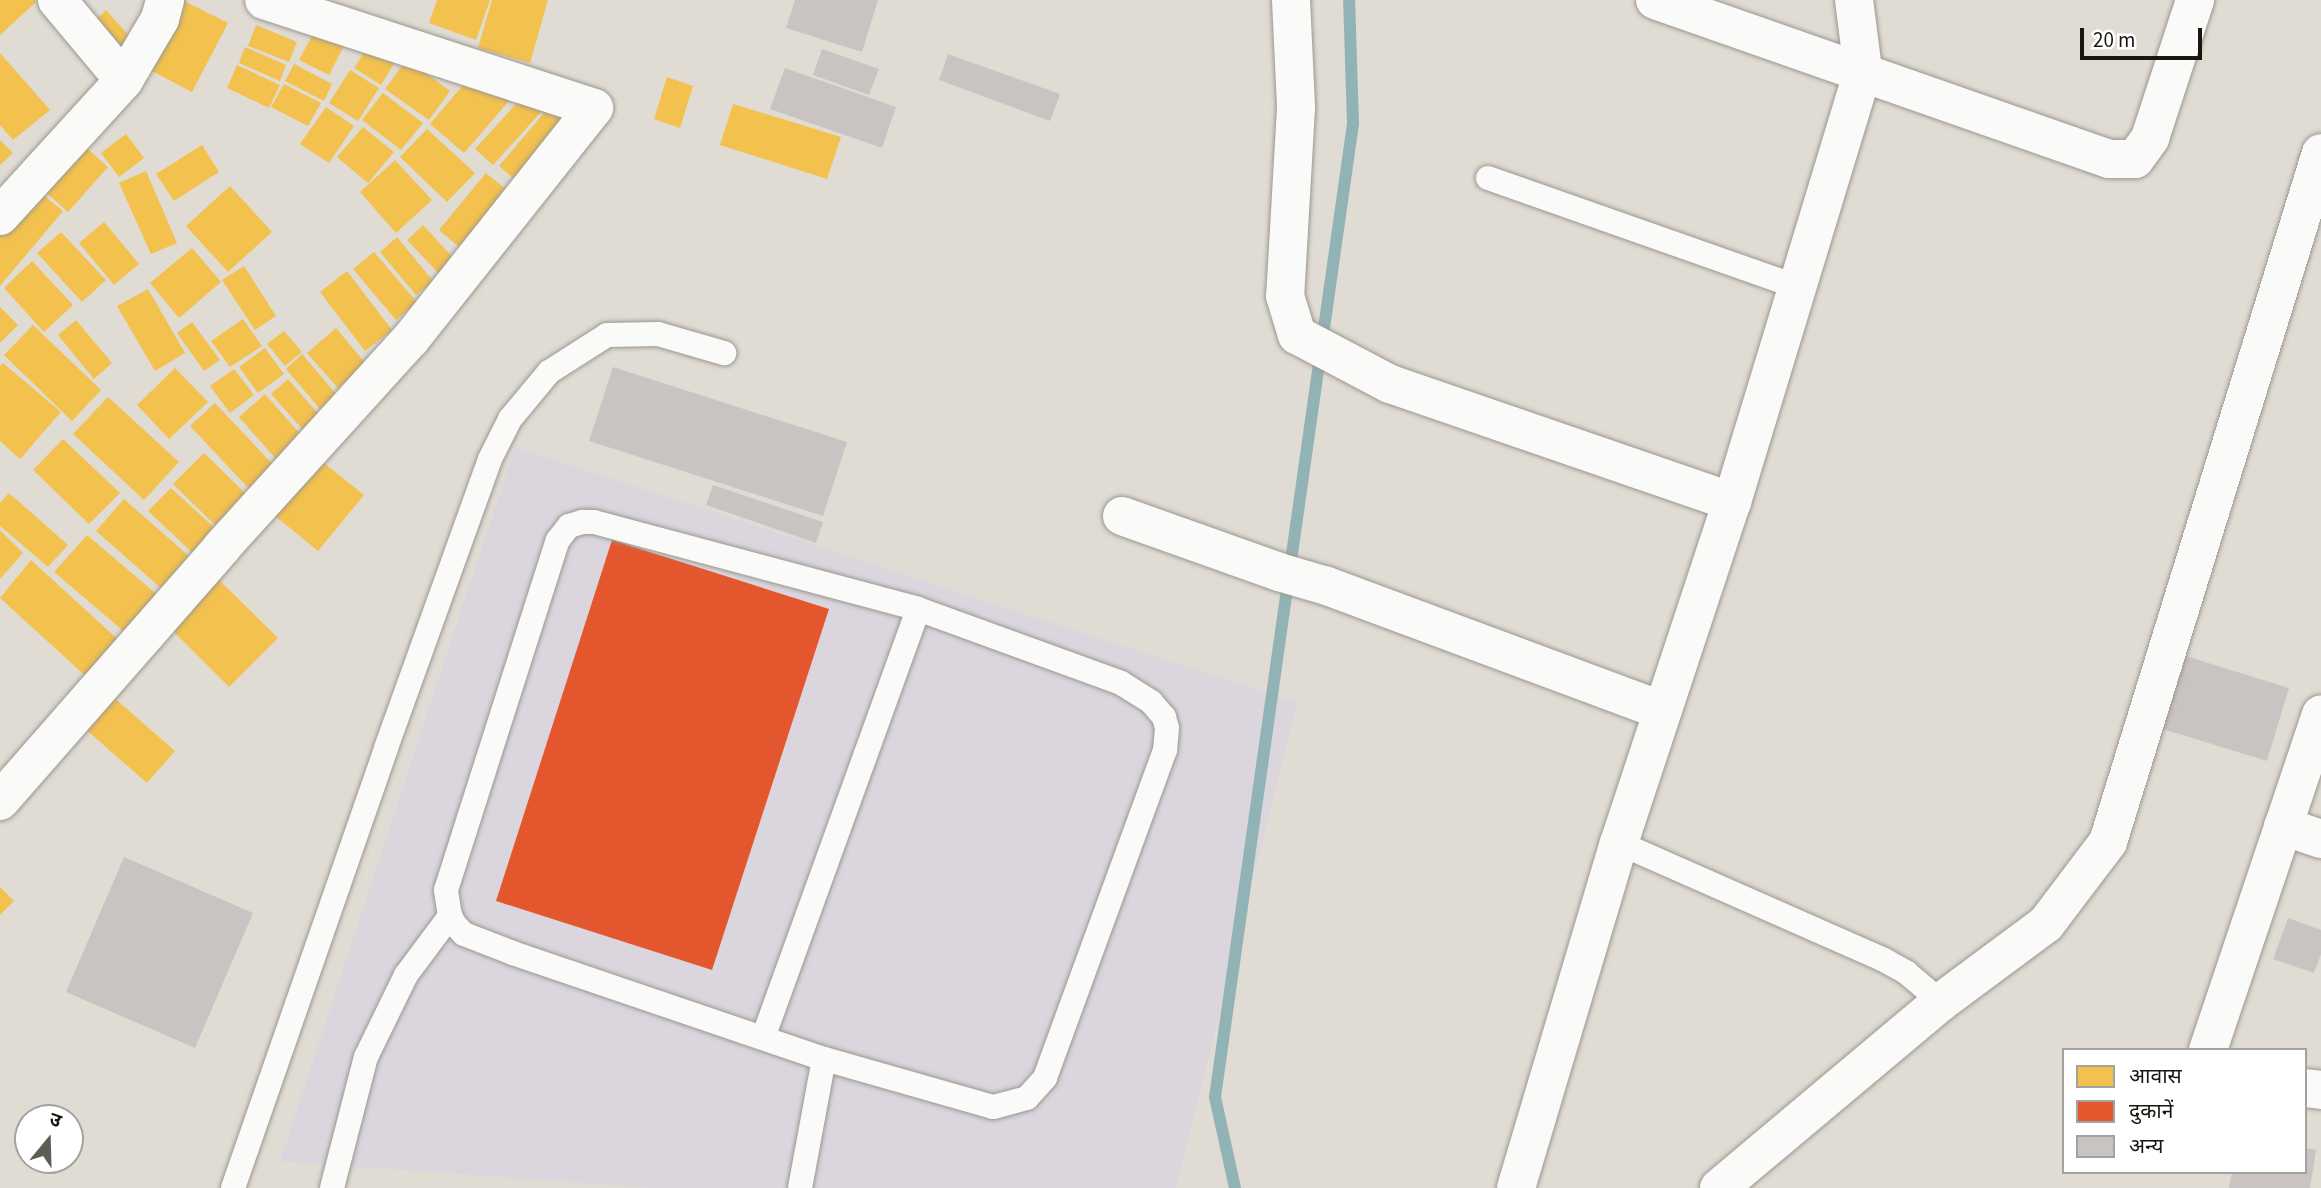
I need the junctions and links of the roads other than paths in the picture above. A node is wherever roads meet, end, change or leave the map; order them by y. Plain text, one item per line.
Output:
1 (57, 0) edge
2 (165, 0) edge
3 (264, 0) edge
4 (1291, 0) edge
5 (1655, 0) edge
6 (1854, 0) edge
7 (2195, 0) edge
8 (1863, 70) junction
9 (124, 80) junction
10 (2321, 153) edge
11 (1488, 178) dead end
12 (0, 216) edge
13 (1797, 287) junction
14 (724, 353) dead end
15 (1732, 502) junction
16 (1122, 516) dead end
17 (918, 609) junction
18 (1662, 711) junction
19 (2321, 714) edge
20 (0, 801) edge
21 (2283, 826) junction
22 (2321, 839) edge
23 (1619, 843) junction
24 (450, 916) junction
25 (1941, 1002) junction
26 (763, 1038) junction
27 (2209, 1048) edge
28 (824, 1059) junction
29 (233, 1188) edge
30 (332, 1188) edge
31 (800, 1188) edge
32 (1516, 1188) edge
33 (1719, 1188) edge

1 - 9 street
2 - 9 street
3 - 20 street
4 - 15 street
5 - 8 street
6 - 8 street
7 - 8 street
8 - 13 street
9 - 12 street
10 - 25 street
11 - 13 lane
13 - 15 street
14 - 29 lane
15 - 18 street
16 - 18 street
17 - 24 lane
17 - 26 lane
17 - 28 lane
18 - 23 street
19 - 21 street
21 - 22 street
21 - 27 street
23 - 25 lane
23 - 32 street
24 - 26 lane
24 - 30 lane
25 - 33 street
26 - 28 lane
28 - 31 lane

